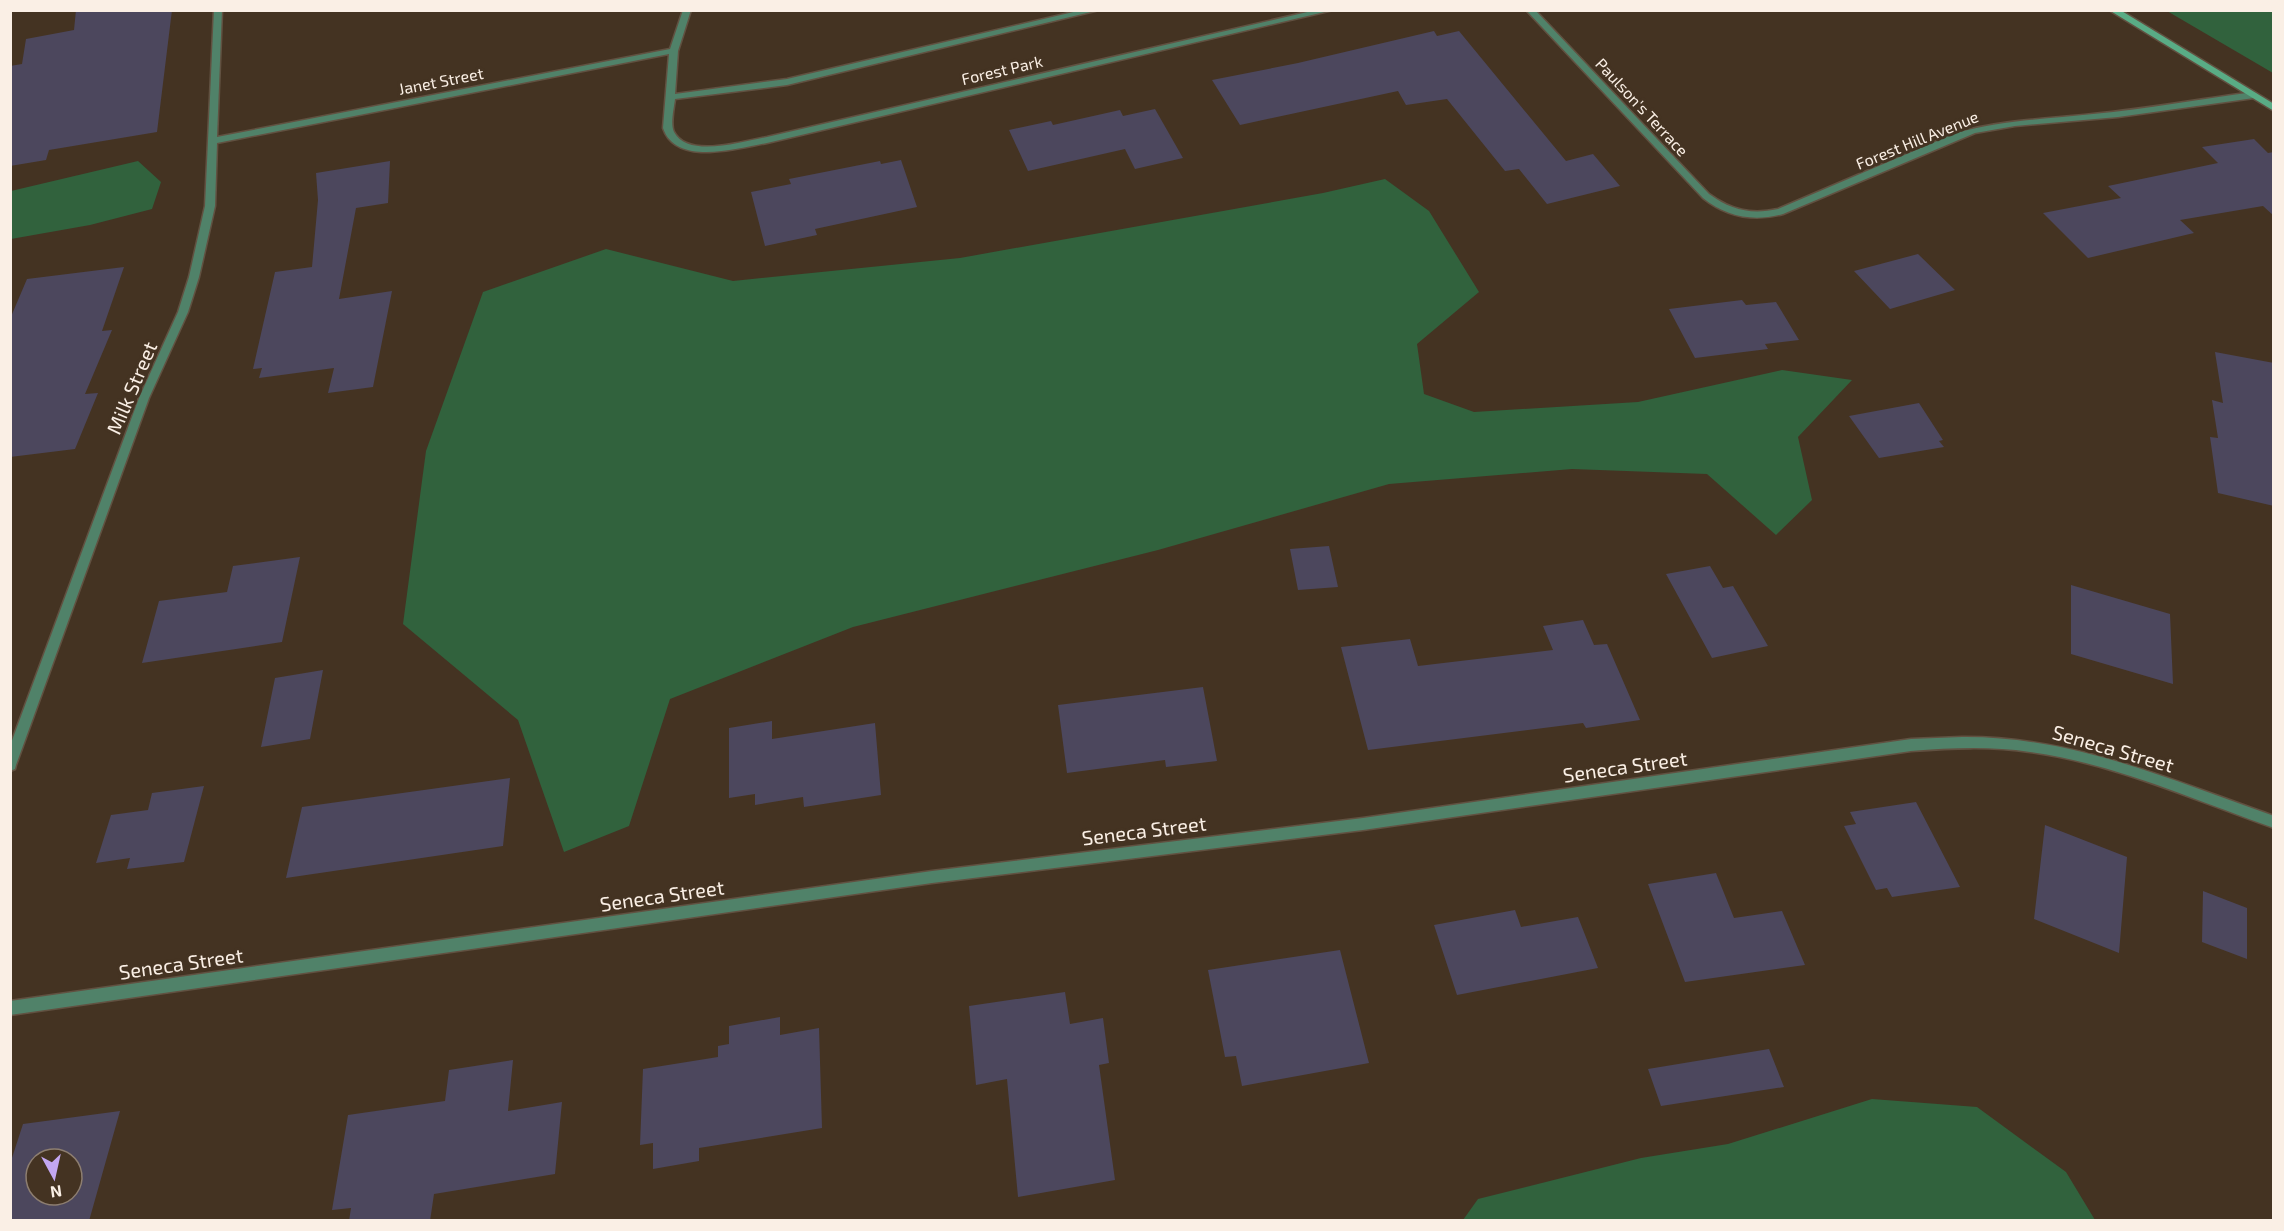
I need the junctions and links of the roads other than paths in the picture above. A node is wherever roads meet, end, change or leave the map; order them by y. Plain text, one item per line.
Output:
1 (218, 10) edge
2 (687, 10) edge
3 (1095, 10) edge
4 (1329, 10) edge
5 (1530, 10) edge
6 (2113, 10) edge
7 (674, 51) junction
8 (2254, 96) junction
9 (670, 97) junction
10 (2274, 108) edge
11 (213, 141) junction
12 (1739, 214) joint
13 (10, 765) edge
14 (2274, 822) edge
15 (10, 1008) edge

1 - 11 street, Milk Street
2 - 7 street
3 - 9 street, Forest Park
4 - 9 street, Forest Park
5 - 12 street, Paulson's Terrace
6 - 8 main road
7 - 9 street
7 - 11 street, Janet Street
8 - 10 main road
8 - 12 street, Forest Hill Avenue
11 - 13 street, Milk Street
14 - 15 street, Seneca Street

